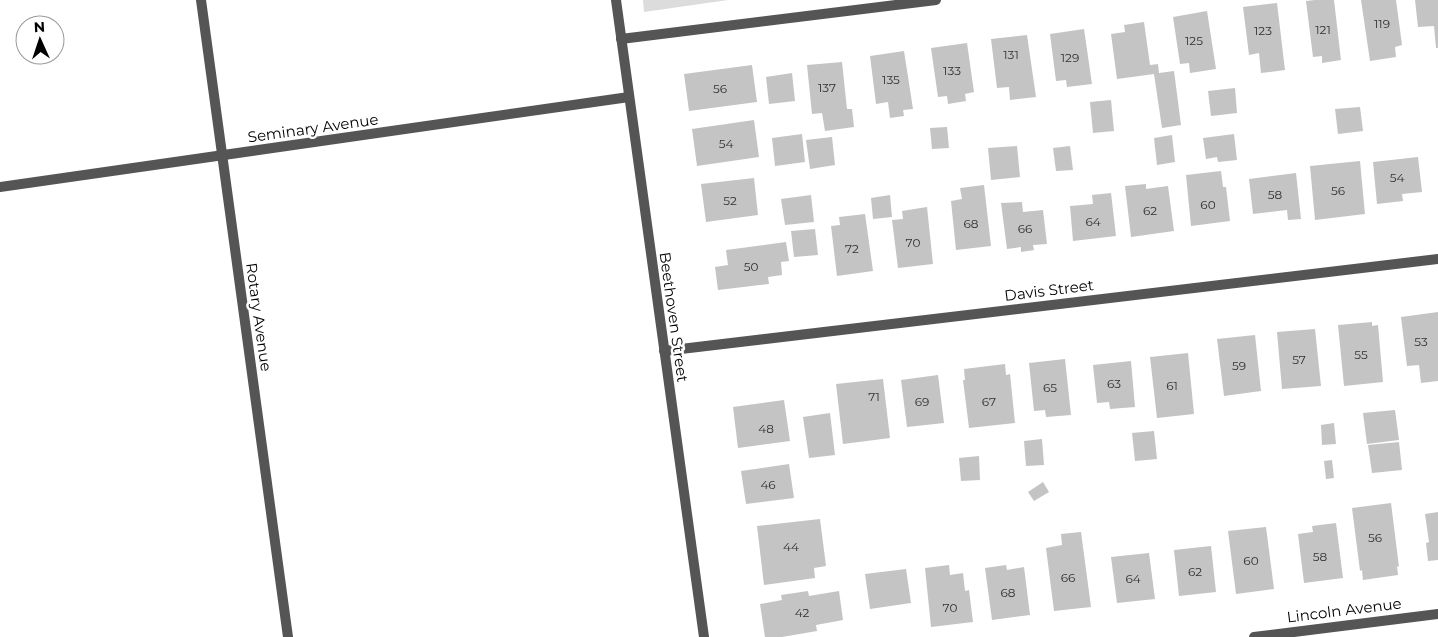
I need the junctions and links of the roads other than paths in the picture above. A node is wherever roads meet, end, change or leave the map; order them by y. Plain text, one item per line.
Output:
1 (201, 0) edge
2 (616, 0) edge
3 (936, 0) edge
4 (621, 39) junction
5 (629, 98) junction
6 (222, 156) junction
7 (0, 187) edge
8 (1438, 259) edge
9 (664, 351) junction
10 (1438, 614) edge
11 (288, 637) edge
12 (704, 637) edge
13 (1254, 637) edge

1 - 6 street, Rotary Avenue
2 - 4 street, Beethoven Street
3 - 4 street
4 - 5 street, Beethoven Street
5 - 6 street, Seminary Avenue
5 - 9 street, Beethoven Street
6 - 7 street, Seminary Avenue
6 - 11 street, Rotary Avenue
8 - 9 street, Davis Street
9 - 12 street, Beethoven Street
10 - 13 street, Lincoln Avenue

